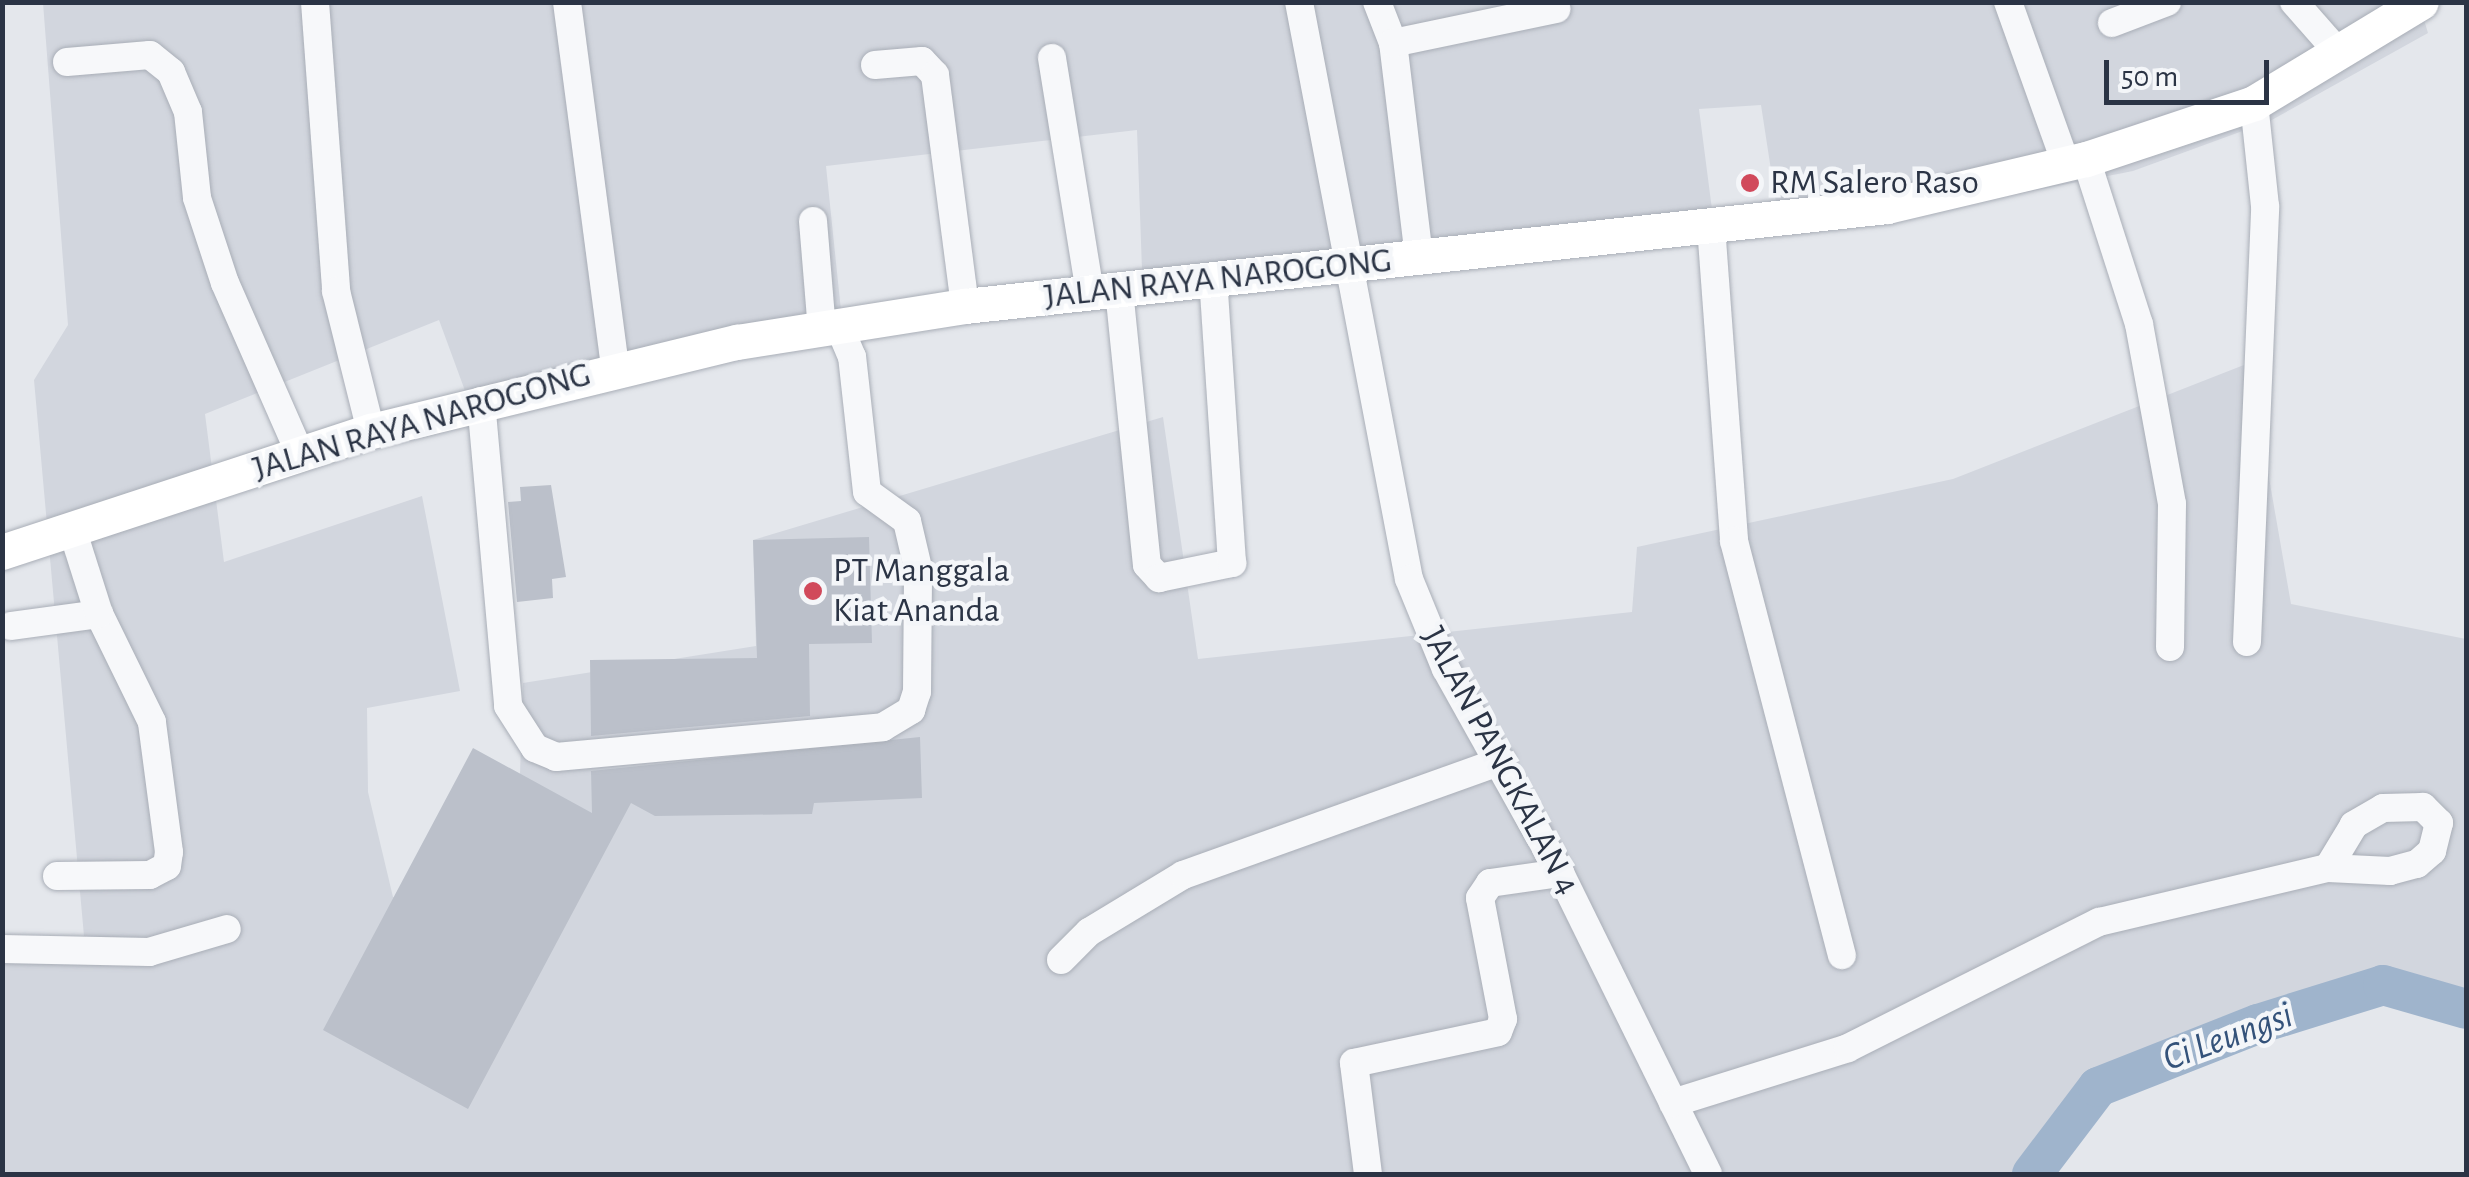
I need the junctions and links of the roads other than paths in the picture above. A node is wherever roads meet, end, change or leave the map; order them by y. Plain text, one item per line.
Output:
1 (315, 2) edge
2 (567, 2) edge
3 (1299, 2) edge
4 (1376, 2) edge
5 (2008, 2) edge
6 (2167, 2) edge
7 (2294, 2) edge
8 (2421, 2) edge
9 (1556, 9) dead end
10 (2112, 23) dead end
11 (1393, 42) junction
12 (2338, 52) junction
13 (1052, 58) dead end
14 (67, 62) dead end
15 (874, 65) dead end
16 (2254, 103) junction
17 (2076, 162) junction
18 (813, 221) dead end
19 (1711, 226) junction
20 (1418, 258) junction
21 (1349, 265) junction
22 (1212, 280) junction
23 (1104, 291) junction
24 (965, 306) junction
25 (830, 328) junction
26 (615, 366) junction
27 (482, 400) junction
28 (372, 431) junction
29 (300, 454) junction
30 (73, 532) junction
31 (2, 552) edge
32 (99, 614) junction
33 (11, 626) dead end
34 (2248, 642) dead end
35 (2170, 647) dead end
36 (1501, 761) junction
37 (2328, 868) dead end
38 (1560, 873) junction
39 (57, 876) dead end
40 (227, 930) dead end
41 (2, 950) edge
42 (1842, 955) dead end
43 (1061, 960) dead end
44 (1673, 1103) junction
45 (1368, 1174) edge
46 (1708, 1174) edge

1 - 28 street
2 - 26 street
3 - 21 street, JALAN PANGKALAN 4
4 - 11 street
5 - 17 street
6 - 10 street
7 - 12 street
8 - 12 main road, JALAN RAYA NAROGONG
9 - 11 street
11 - 20 street
12 - 16 main road, JALAN RAYA NAROGONG
13 - 23 street
14 - 29 street
15 - 24 street
16 - 17 main road, JALAN RAYA NAROGONG
16 - 34 street
17 - 19 main road, JALAN RAYA NAROGONG
17 - 35 street
18 - 25 street
19 - 20 main road, JALAN RAYA NAROGONG
19 - 42 street
20 - 21 main road, JALAN RAYA NAROGONG
21 - 22 main road, JALAN RAYA NAROGONG
21 - 36 street, JALAN PANGKALAN 4
22 - 23 main road, JALAN RAYA NAROGONG
22 - 23 street
23 - 24 main road, JALAN RAYA NAROGONG
24 - 25 main road, JALAN RAYA NAROGONG
25 - 26 main road, JALAN RAYA NAROGONG
25 - 27 street
26 - 27 main road, JALAN RAYA NAROGONG
27 - 28 main road, JALAN RAYA NAROGONG
28 - 29 main road, JALAN RAYA NAROGONG
29 - 30 main road, JALAN RAYA NAROGONG
30 - 31 main road, JALAN RAYA NAROGONG
30 - 32 street
32 - 33 street
32 - 39 street
36 - 38 street, JALAN PANGKALAN 4
36 - 43 street
37 - 44 street
38 - 44 street, JALAN PANGKALAN 4
38 - 45 street
40 - 41 street
44 - 46 street, JALAN PANGKALAN 4

